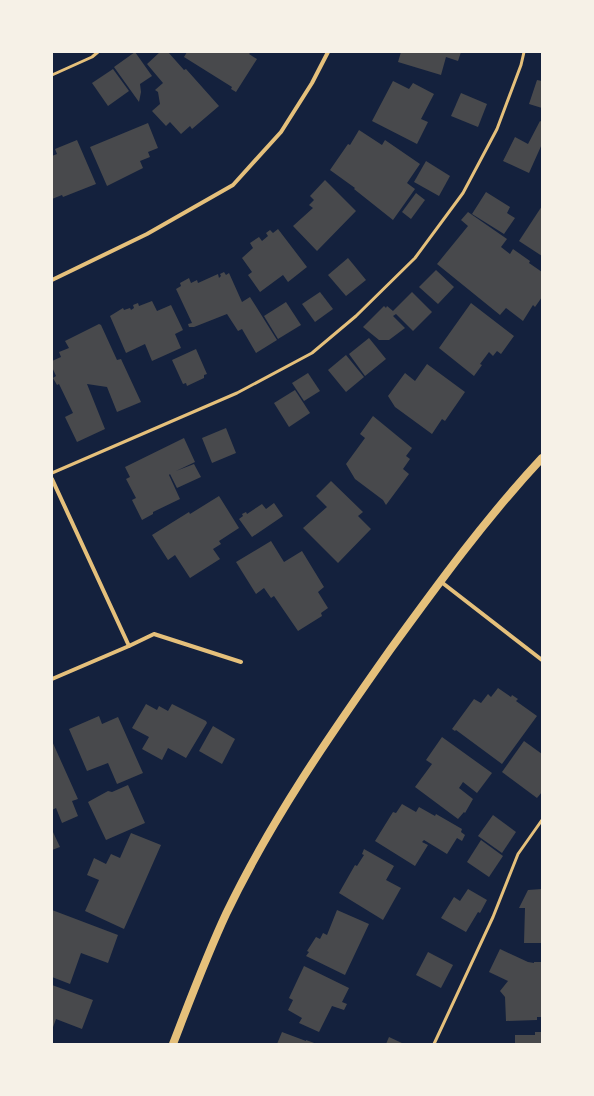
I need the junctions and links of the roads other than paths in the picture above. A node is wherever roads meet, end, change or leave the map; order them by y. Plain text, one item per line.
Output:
1 (98, 52) edge
2 (328, 52) edge
3 (524, 52) edge
4 (52, 75) edge
5 (52, 280) edge
6 (542, 458) edge
7 (52, 473) edge
8 (52, 479) edge
9 (440, 581) junction
10 (129, 646) junction
11 (542, 660) edge
12 (241, 662) dead end
13 (52, 679) edge
14 (542, 820) edge
15 (173, 1044) edge
16 (434, 1044) edge

1 - 4 lane
2 - 5 street
3 - 7 lane
6 - 9 main road
8 - 10 street
9 - 11 street
9 - 15 main road
10 - 12 street
10 - 13 street
14 - 16 lane

